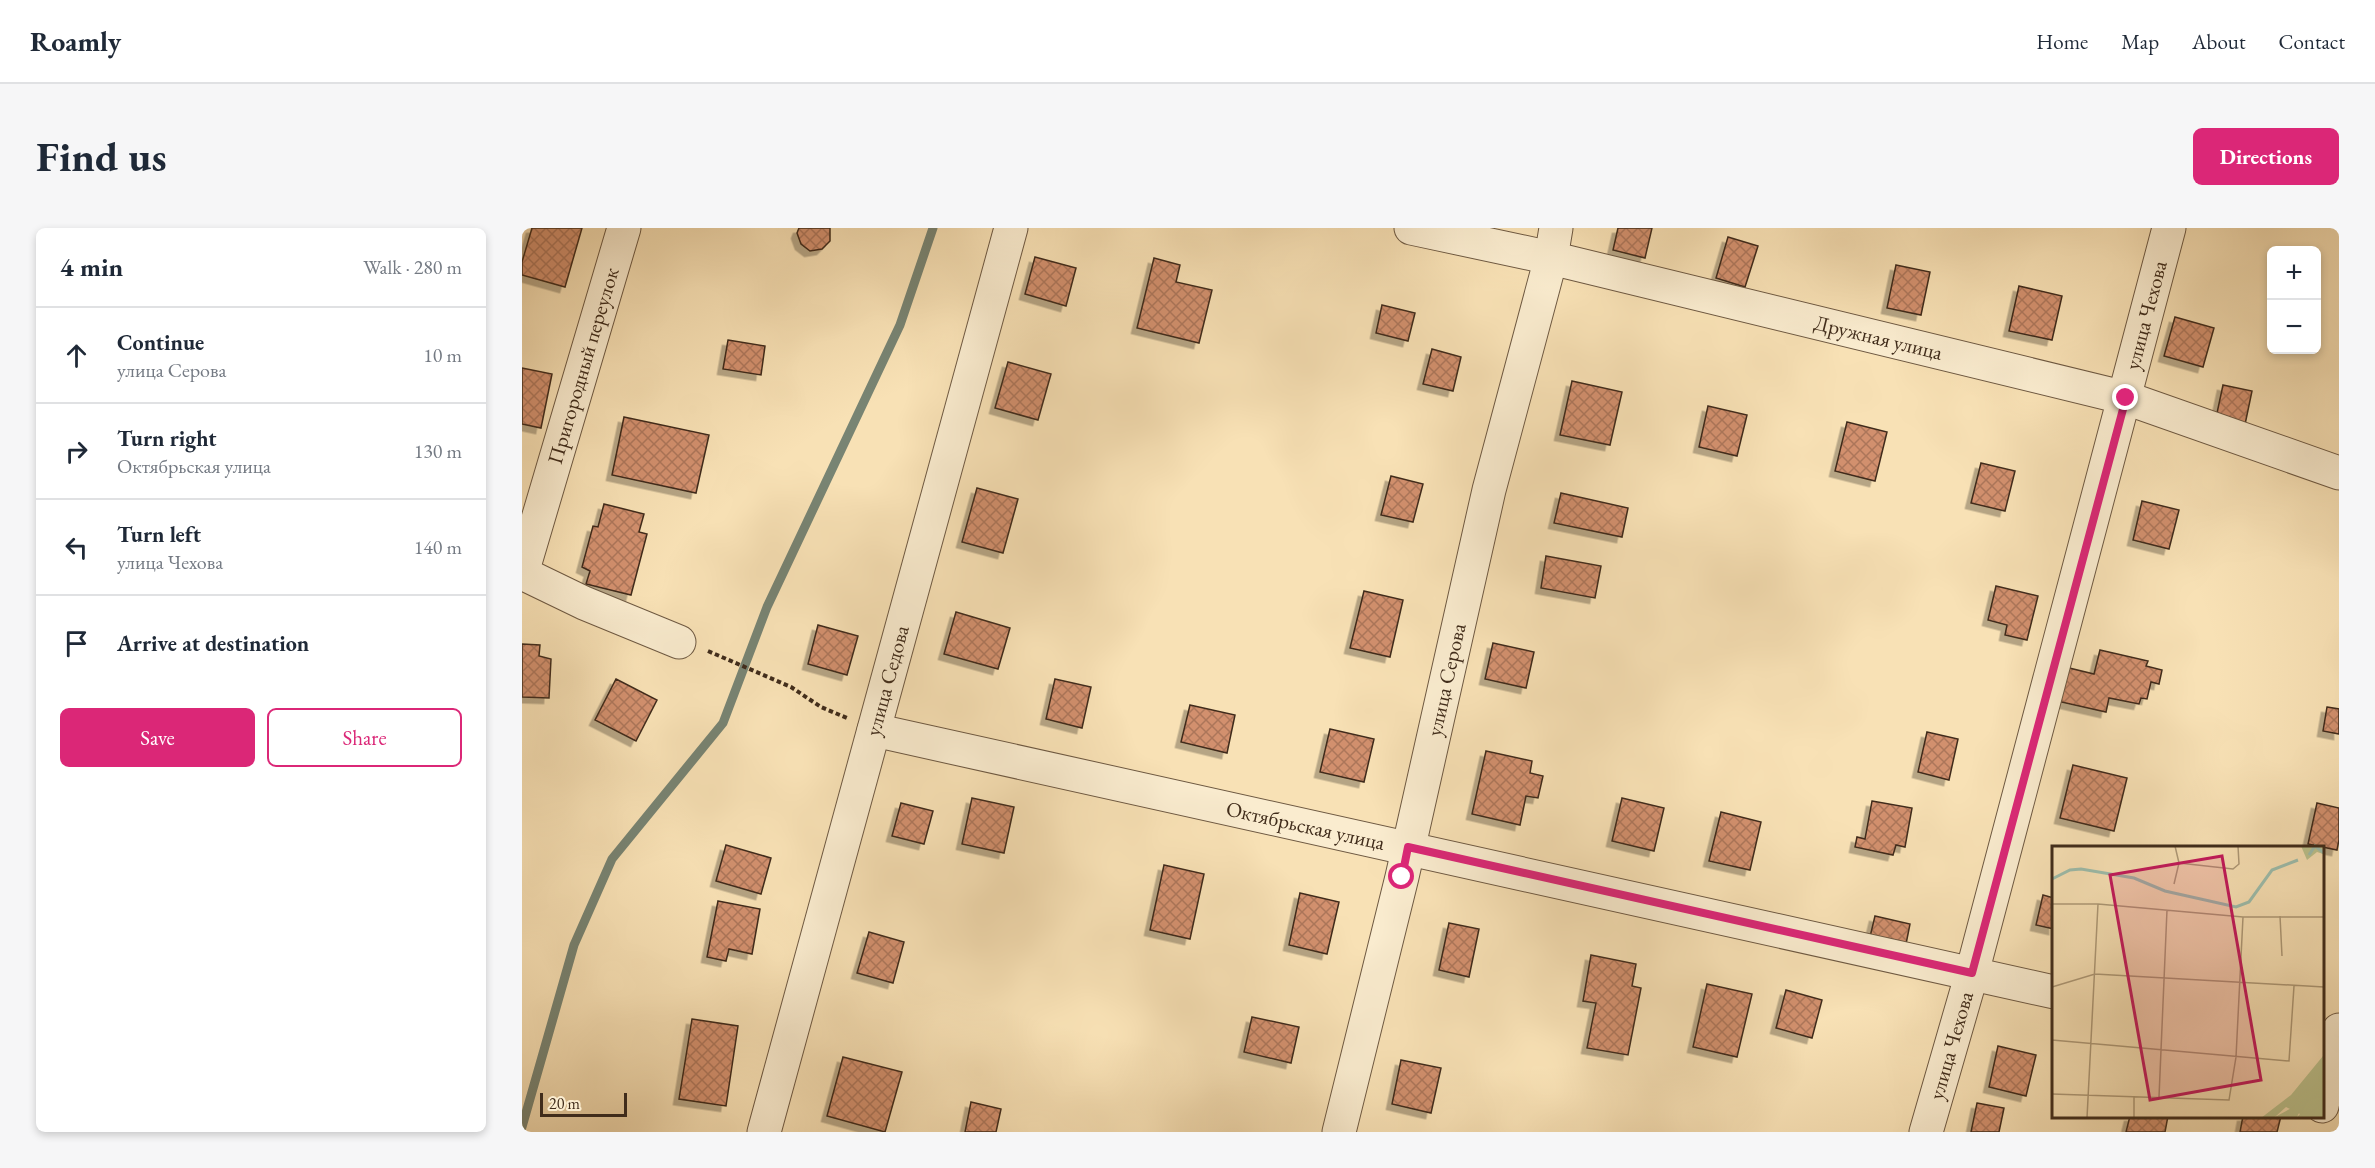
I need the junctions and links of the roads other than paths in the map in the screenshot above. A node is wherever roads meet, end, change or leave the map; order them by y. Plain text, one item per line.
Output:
1 (624, 228) edge
2 (1011, 228) edge
3 (1411, 228) edge
4 (2169, 228) edge
5 (1554, 243) edge
6 (2126, 398) junction
7 (2339, 473) edge
8 (522, 573) edge
9 (688, 644) road end
10 (874, 730) junction
11 (1408, 847) junction
12 (1972, 973) junction
13 (2052, 992) edge
14 (2332, 1047) edge
15 (2324, 1094) edge
16 (2320, 1117) edge
17 (764, 1132) edge
18 (1339, 1132) edge
19 (1926, 1132) edge
20 (2317, 1132) edge

1 - 8 street, Пригородный переулок
2 - 10 street, улица Седова
3 - 5 street, Дружная улица
4 - 6 street, улица Чехова
5 - 6 street, Дружная улица
5 - 11 street, улица Серова
6 - 7 street, Дружная улица
6 - 12 street, улица Чехова
8 - 9 street
10 - 11 street, Октябрьская улица
10 - 17 street, улица Седова
11 - 12 street, Октябрьская улица
11 - 18 street, улица Серова
12 - 13 street, Октябрьская улица
12 - 19 street, улица Чехова
14 - 15 street
16 - 20 street

